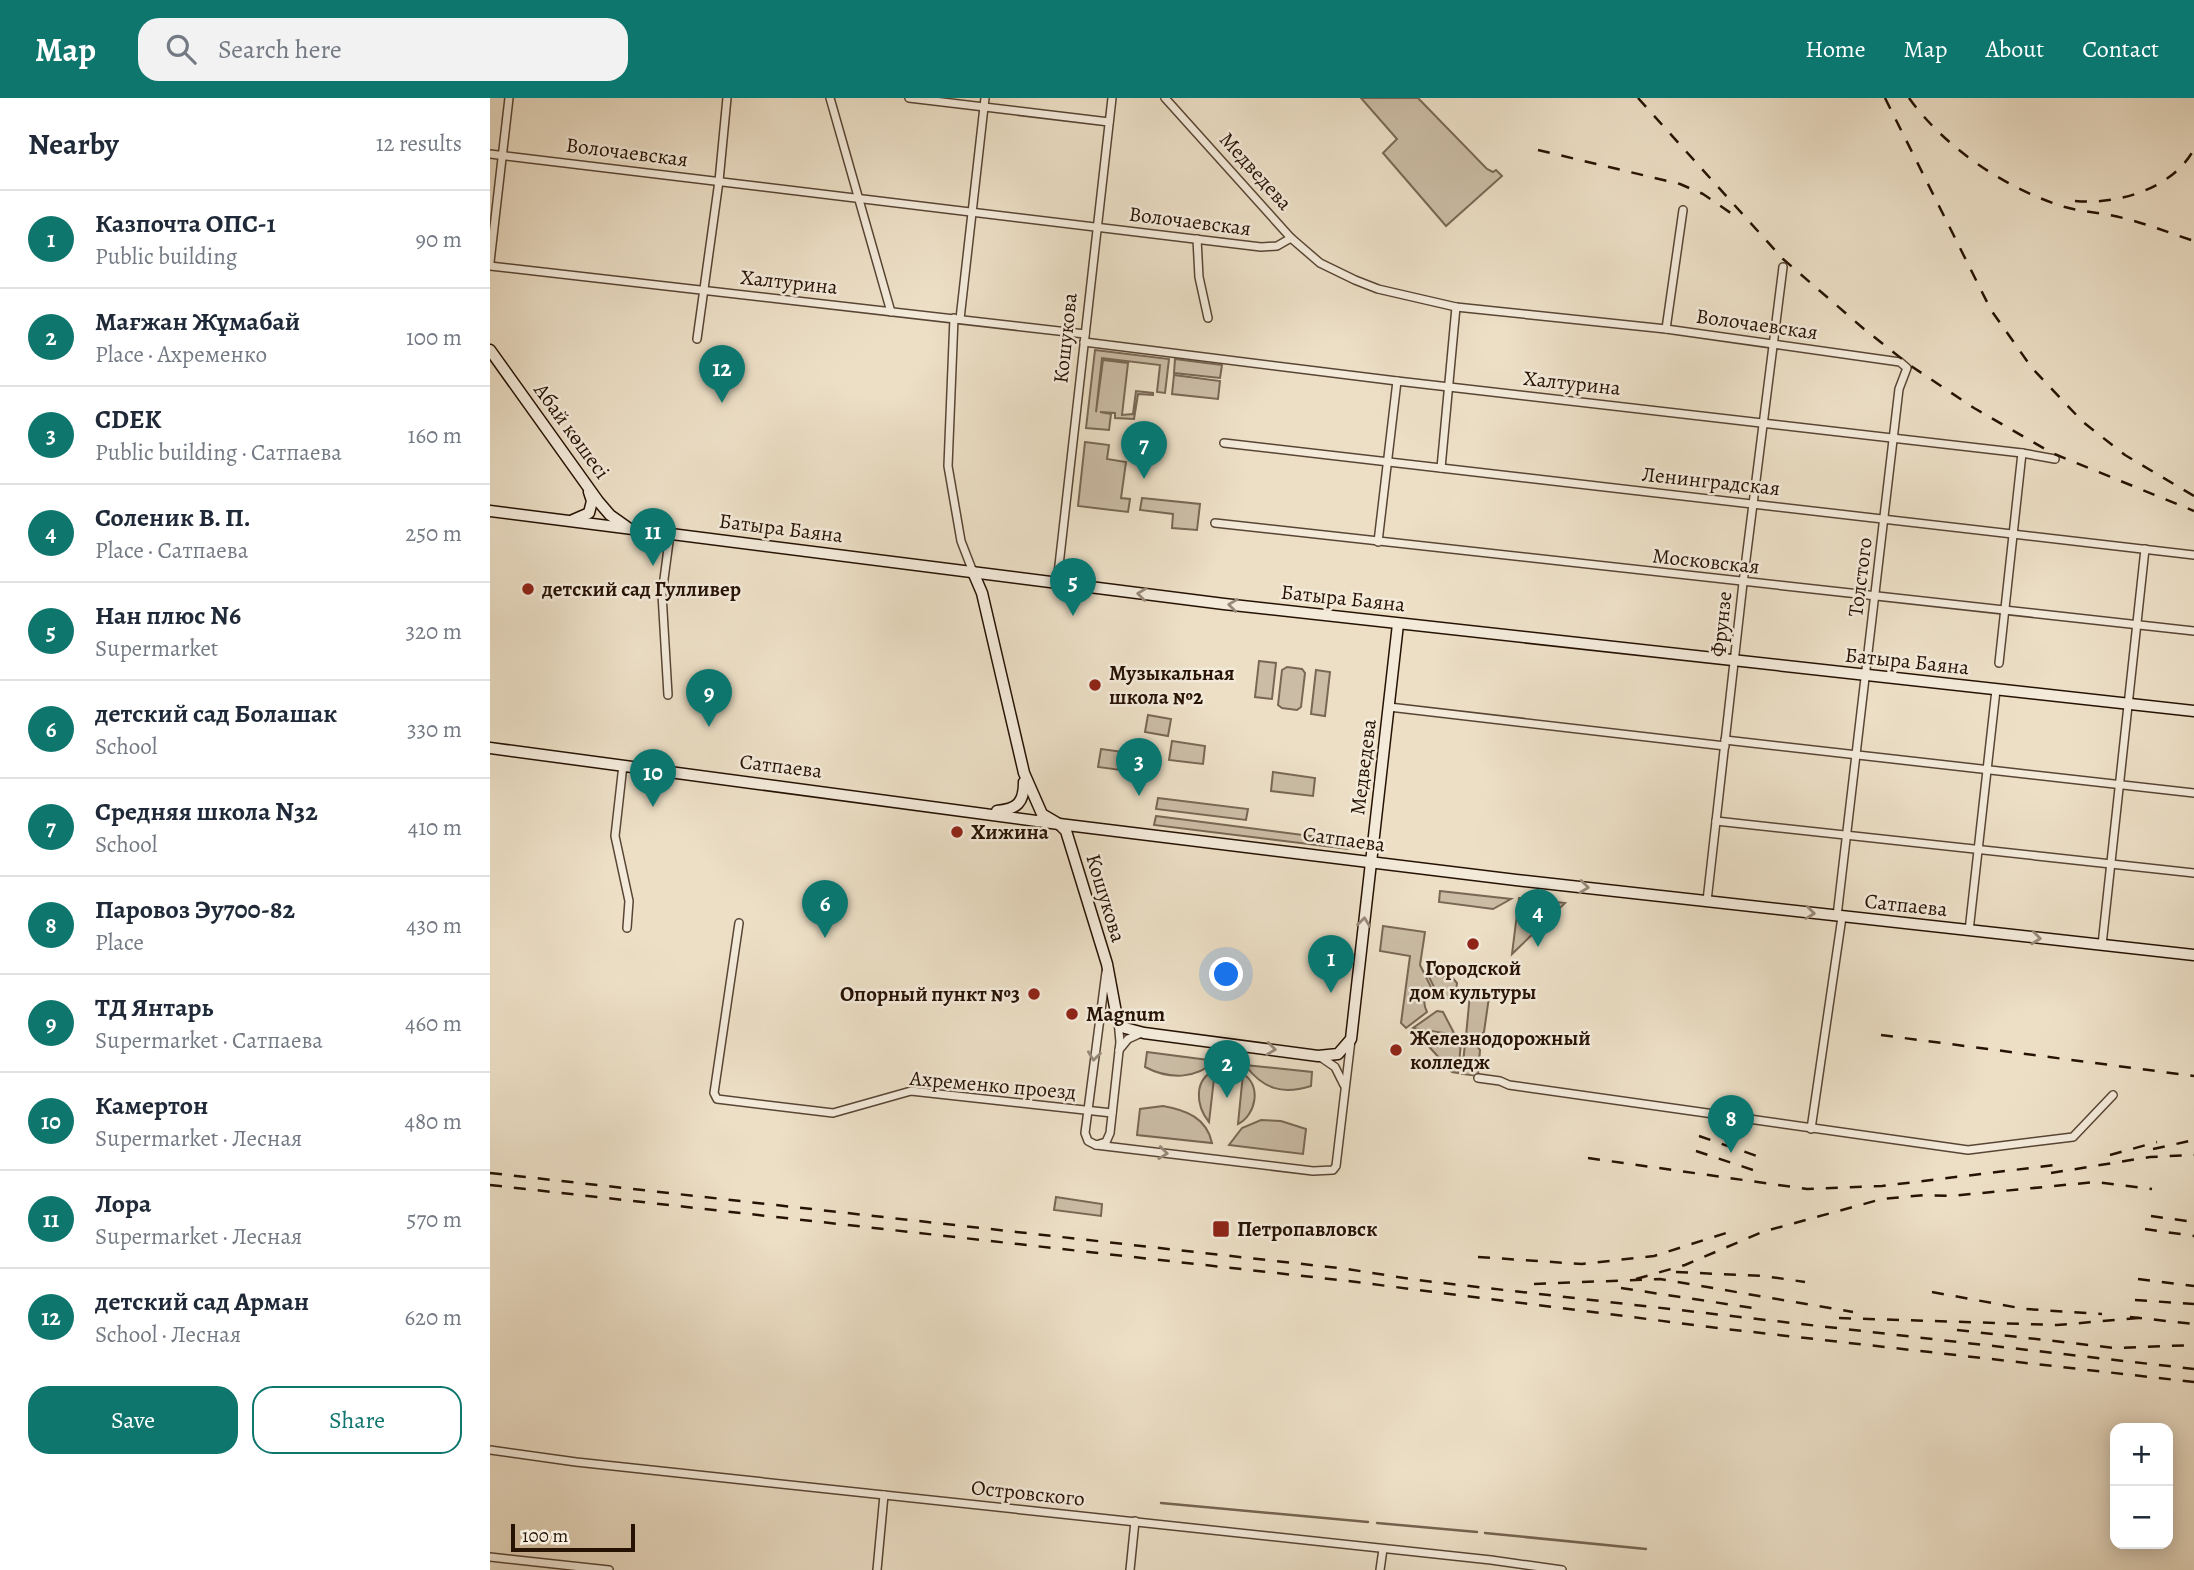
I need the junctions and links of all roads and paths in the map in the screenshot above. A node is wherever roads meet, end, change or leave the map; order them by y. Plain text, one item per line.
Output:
1 (509, 98) edge
2 (727, 98) edge
3 (830, 98) edge
4 (909, 98) edge
5 (985, 98) edge
6 (1112, 98) edge
7 (1165, 98) edge
8 (929, 99) edge
9 (984, 108) junction
10 (1109, 122) junction
11 (490, 154) edge
12 (502, 155) junction
13 (719, 181) junction
14 (859, 198) junction
15 (1683, 210) dead end
16 (973, 211) junction
17 (1097, 228) junction
18 (1197, 239) junction
19 (1291, 239) junction
20 (490, 264) edge
21 (1783, 267) dead end
22 (704, 290) junction
23 (1456, 307) junction
24 (891, 312) junction
25 (1208, 317) dead end
26 (957, 319) junction
27 (1666, 329) junction
28 (1084, 338) junction
29 (697, 339) dead end
30 (1772, 344) junction
31 (490, 350) edge
32 (1907, 368) joint
33 (1397, 381) junction
34 (1448, 387) junction
35 (1763, 422) junction
36 (1893, 437) junction
37 (1224, 443) dead end
38 (2022, 453) junction
39 (2055, 459) dead end
40 (1386, 462) junction
41 (1441, 468) junction
42 (586, 486) junction
43 (1753, 502) junction
44 (490, 510) edge
45 (1884, 519) junction
46 (567, 520) junction
47 (1215, 523) dead end
48 (629, 528) junction
49 (670, 534) junction
50 (2014, 534) junction
51 (1378, 542) junction
52 (2145, 550) junction
53 (2194, 555) edge
54 (972, 572) junction
55 (995, 575) junction
56 (1057, 583) junction
57 (1743, 583) junction
58 (982, 593) junction
59 (1875, 597) junction
60 (2005, 611) junction
61 (1398, 624) junction
62 (2137, 625) junction
63 (2194, 631) edge
64 (1734, 662) junction
65 (1999, 663) dead end
66 (1866, 676) junction
67 (1996, 690) junction
68 (668, 695) dead end
69 (2128, 704) junction
70 (1389, 707) junction
71 (2194, 711) edge
72 (1725, 743) junction
73 (490, 747) edge
74 (1858, 755) junction
75 (623, 765) junction
76 (1987, 771) junction
77 (1024, 773) junction
78 (2119, 785) junction
79 (2194, 793) edge
80 (1032, 796) junction
81 (980, 812) junction
82 (1018, 818) junction
83 (1716, 821) junction
84 (1059, 824) junction
85 (1848, 836) junction
86 (1978, 850) junction
87 (1371, 862) junction
88 (2111, 864) junction
89 (2194, 873) edge
90 (1706, 901) junction
91 (1840, 917) junction
92 (739, 923) dead end
93 (627, 928) dead end
94 (1969, 931) junction
95 (2102, 945) junction
96 (2194, 956) edge
97 (1107, 964) junction
98 (1117, 1018) junction
99 (1144, 1033) junction
100 (1351, 1039) junction
101 (1119, 1050) junction
102 (1318, 1056) junction
103 (1478, 1079) dead end
104 (1345, 1089) junction
105 (2113, 1094) dead end
106 (1088, 1110) junction
107 (1112, 1113) junction
108 (1811, 1129) junction
109 (1096, 1145) junction
110 (490, 1450) edge
111 (884, 1495) junction
112 (1135, 1521) junction
113 (1382, 1549) junction
114 (490, 1558) edge
115 (609, 1570) edge
116 (877, 1570) edge
117 (1130, 1570) edge
118 (1380, 1570) edge
119 (1562, 1570) edge

1 - 12 street
2 - 13 street
3 - 14 street
4 - 8 street
5 - 9 street
6 - 10 street, Кошукова
7 - 19 street, Медведева
8 - 9 street
9 - 10 street
9 - 16 street
10 - 17 street, Кошукова
11 - 12 street, Волочаевская
12 - 13 street, Волочаевская
12 - 20 street
13 - 14 street, Волочаевская
13 - 22 street
14 - 16 street, Волочаевская
14 - 24 street
15 - 27 street
16 - 17 street, Волочаевская
16 - 26 street
17 - 18 street, Волочаевская
17 - 28 street, Кошукова
18 - 19 street, Волочаевская
18 - 25 street
19 - 23 street, Волочаевская
20 - 22 street, Халтурина
21 - 30 street, Фрунзе
22 - 24 street, Халтурина
22 - 29 street
23 - 27 street, Волочаевская
23 - 34 street
24 - 26 street, Халтурина
26 - 28 street, Халтурина
26 - 54 street
27 - 30 street, Волочаевская
28 - 33 street, Халтурина
28 - 56 street, Кошукова
30 - 32 street, Волочаевская
30 - 35 street, Фрунзе
31 - 42 street, Абай көшесі
32 - 36 street, Толстого
33 - 34 street, Халтурина
33 - 40 street
34 - 35 street, Халтурина
34 - 41 street
35 - 36 street, Халтурина
35 - 43 street, Фрунзе
36 - 38 street, Халтурина
36 - 45 street, Толстого
37 - 40 street, Ленинградская
38 - 39 street, Халтурина
38 - 50 street
40 - 41 street, Ленинградская
40 - 51 street
41 - 43 street, Ленинградская
42 - 46 street
42 - 48 street, Абай көшесі
43 - 45 street, Ленинградская
43 - 57 street, Фрунзе
44 - 46 street, Батыра Баяна
45 - 50 street, Ленинградская
45 - 59 street, Толстого
46 - 48 street, Батыра Баяна
47 - 51 street, Московская
48 - 49 street, Батыра Баяна
49 - 54 street, Батыра Баяна
49 - 68 street
50 - 52 street, Ленинградская
50 - 60 street
51 - 57 street, Московская
52 - 53 street, Ленинградская
52 - 62 street
54 - 55 street, Батыра Баяна
54 - 58 street, Кошукова
55 - 56 street, Батыра Баяна
55 - 58 street
61 -> 56 street, Батыра Баяна
57 - 59 street, Московская
57 - 64 street, Фрунзе
58 - 77 street, Кошукова
59 - 60 street, Московская
59 - 66 street, Толстого
60 - 62 street, Московская
60 - 65 street
61 - 64 street, Батыра Баяна
61 - 70 street, Медведева
62 - 63 street, Московская
62 - 69 street
64 - 66 street, Батыра Баяна
64 - 72 street, Фрунзе
66 - 67 street, Батыра Баяна
66 - 74 street, Толстого
67 - 69 street, Батыра Баяна
67 - 76 street
69 - 71 street, Батыра Баяна
69 - 78 street
70 - 72 street
70 - 87 street, Медведева
72 - 74 street
72 - 83 street, Фрунзе
73 - 75 street, Сатпаева
74 - 76 street
74 - 85 street, Толстого
75 - 81 street, Сатпаева
75 - 93 street
76 - 78 street
76 - 86 street
77 - 80 street, Кошукова
77 - 81 street
78 - 79 street
78 - 88 street
80 - 82 street
80 - 84 street, Кошукова
81 - 82 street, Сатпаева
82 - 84 street, Сатпаева
83 - 85 street
83 - 90 street, Фрунзе
84 - 87 street, Сатпаева
84 - 97 street, Кошукова
85 - 86 street
85 - 91 street, Толстого
86 - 88 street
86 - 94 street
87 -> 90 street, Сатпаева
100 -> 87 street, Медведева
88 - 89 street
88 - 95 street
90 -> 91 street, Сатпаева
91 - 94 street, Сатпаева
91 - 108 street, Толстого
92 - 106 street, Ахременко проезд
94 -> 95 street, Сатпаева
95 - 96 street, Сатпаева
97 - 98 street, Кошукова
97 -> 106 street, Кошукова
98 - 99 street
98 - 101 street
99 - 101 street
99 -> 102 street
100 - 102 street
100 - 104 street
101 - 107 street
102 - 104 street
103 - 108 street
109 -> 104 street
105 - 108 street
106 - 107 street, Ахременко проезд
106 - 109 street, Кошукова
107 - 109 street
110 - 111 street, Островского
111 - 112 street, Островского
111 - 116 street
112 - 113 street, Островского
112 - 117 street
113 - 118 street
113 - 119 street, Островского
114 - 115 street

